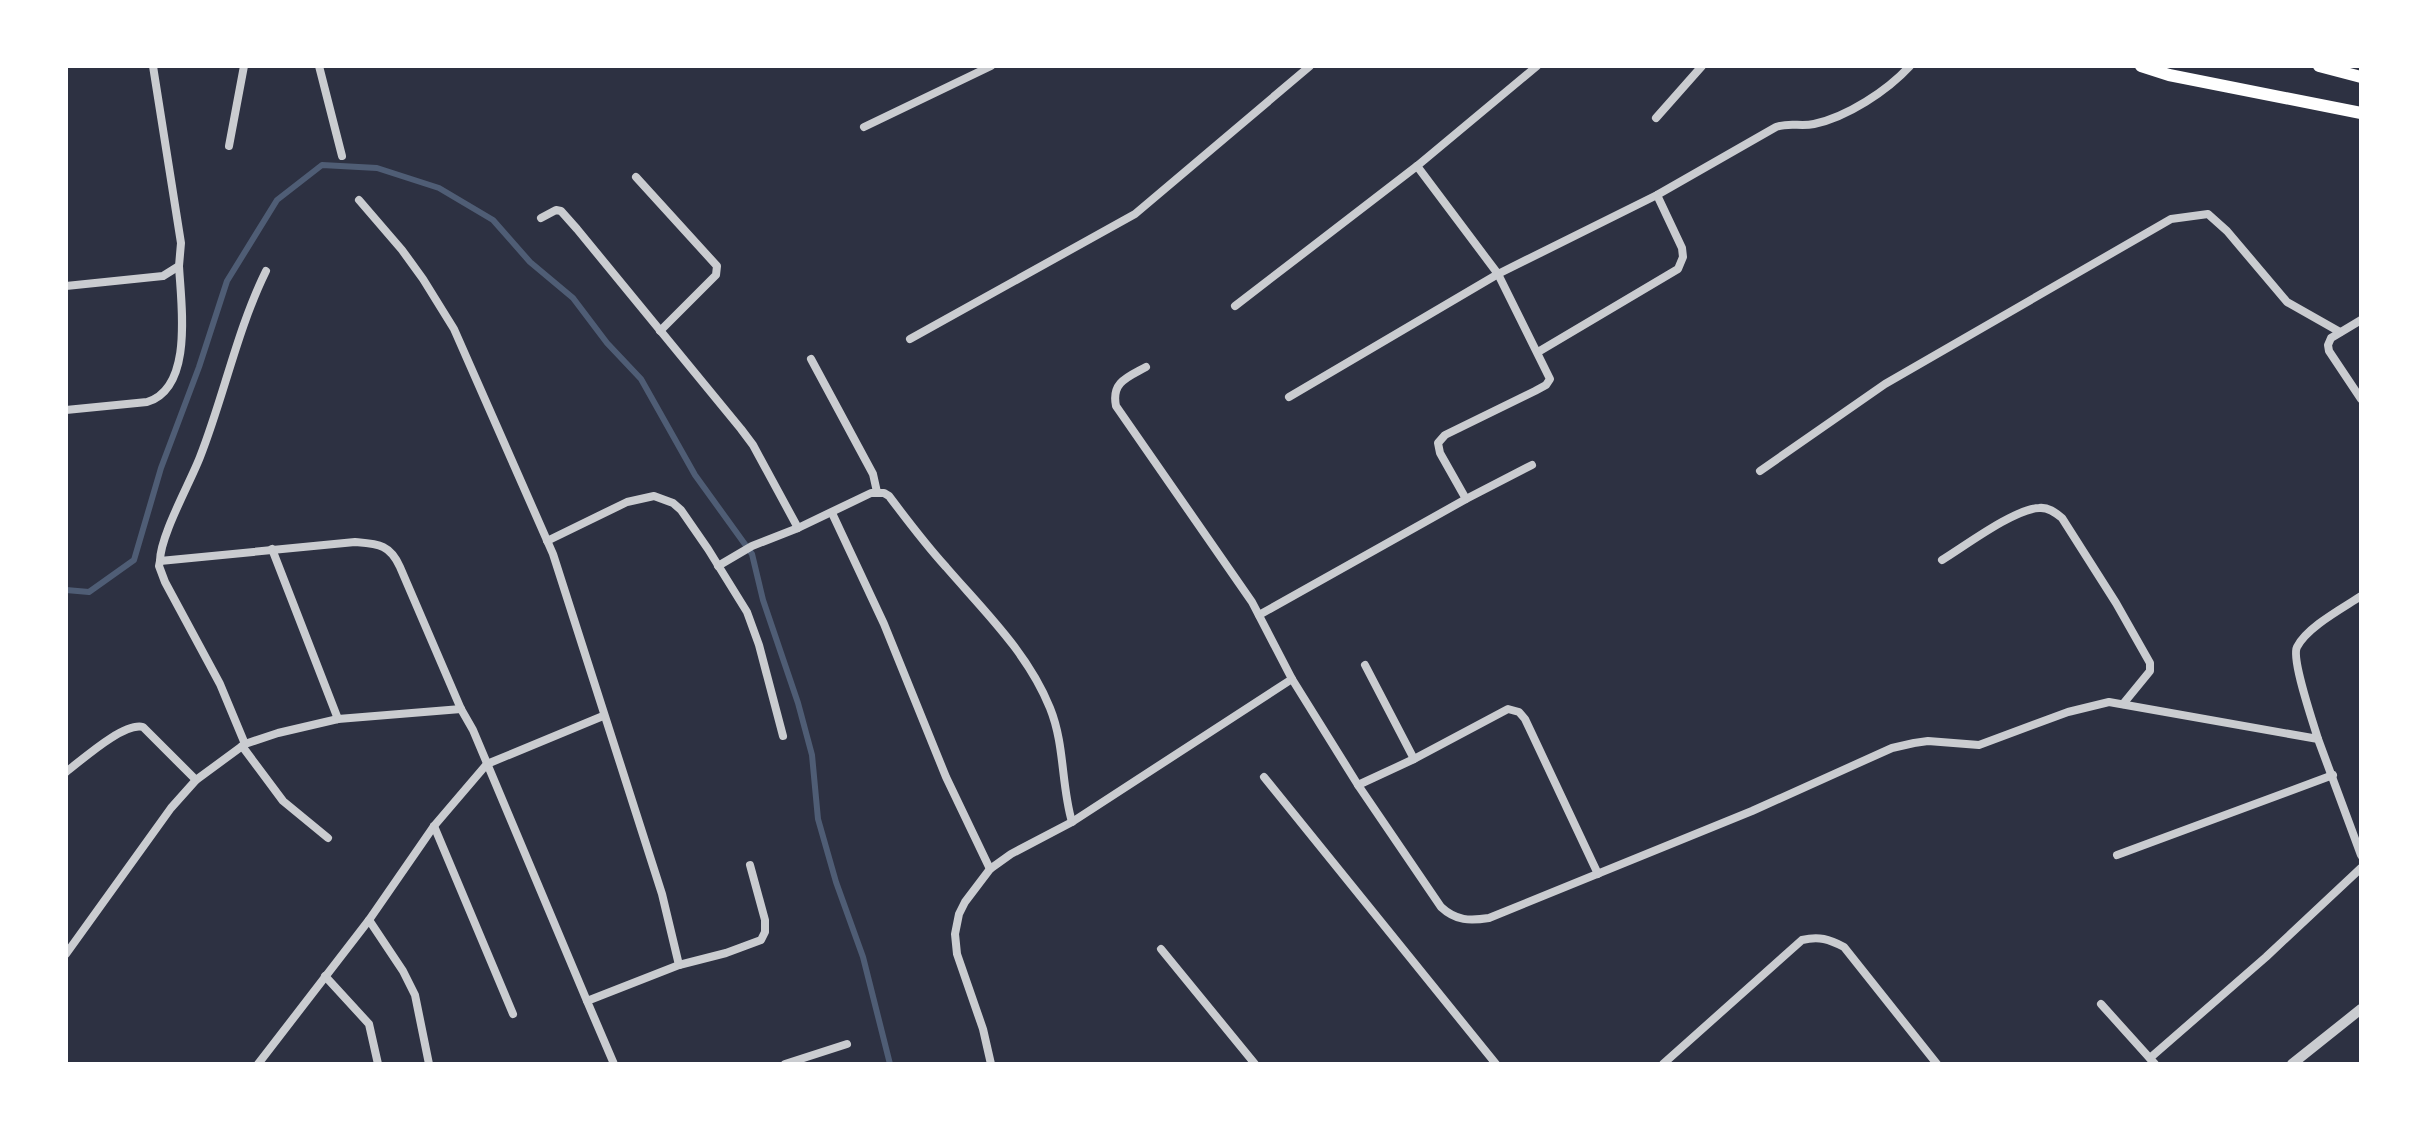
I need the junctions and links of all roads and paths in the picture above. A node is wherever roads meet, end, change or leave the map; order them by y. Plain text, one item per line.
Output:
1 (153, 66) edge
2 (244, 66) edge
3 (319, 66) edge
4 (991, 66) edge
5 (1310, 66) edge
6 (1537, 66) edge
7 (1702, 66) edge
8 (1910, 66) edge
9 (2141, 66) edge
10 (2319, 66) edge
11 (2361, 77) edge
12 (2361, 113) edge
13 (1656, 118) dead end
14 (864, 127) dead end
15 (229, 146) dead end
16 (342, 156) dead end
17 (1417, 166) junction
18 (636, 177) dead end
19 (1657, 195) junction
20 (359, 200) dead end
21 (541, 218) dead end
22 (179, 266) junction
23 (266, 271) dead end
24 (1498, 274) junction
25 (66, 286) edge
26 (1235, 306) dead end
27 (2361, 320) edge
28 (660, 331) junction
29 (2340, 332) junction
30 (910, 339) dead end
31 (1538, 352) junction
32 (811, 359) dead end
33 (1146, 367) dead end
34 (1289, 397) dead end
35 (2361, 399) edge
36 (66, 410) edge
37 (1532, 465) dead end
38 (1760, 471) dead end
39 (877, 492) junction
40 (1466, 499) junction
41 (832, 513) junction
42 (798, 528) junction
43 (547, 541) junction
44 (272, 549) junction
45 (1942, 560) dead end
46 (160, 561) junction
47 (722, 564) junction
48 (2361, 596) edge
49 (1259, 615) junction
50 (1365, 665) dead end
51 (1292, 679) junction
52 (2123, 704) junction
53 (461, 709) junction
54 (603, 716) junction
55 (338, 719) junction
56 (783, 736) dead end
57 (2318, 739) junction
58 (243, 745) junction
59 (1414, 759) junction
60 (487, 764) junction
61 (66, 772) edge
62 (2333, 775) junction
63 (1264, 777) dead end
64 (196, 780) junction
65 (1358, 785) junction
66 (1072, 822) junction
67 (434, 826) junction
68 (328, 838) dead end
69 (2117, 855) dead end
70 (2361, 855) edge
71 (750, 865) dead end
72 (2361, 868) edge
73 (990, 869) junction
74 (1598, 874) junction
75 (369, 920) junction
76 (1161, 949) dead end
77 (66, 952) edge
78 (679, 965) junction
79 (325, 976) junction
80 (587, 1001) junction
81 (2101, 1004) dead end
82 (2361, 1009) edge
83 (513, 1014) dead end
84 (847, 1044) dead end
85 (2152, 1061) edge
86 (258, 1064) edge
87 (378, 1064) edge
88 (429, 1064) edge
89 (614, 1064) edge
90 (785, 1064) edge
91 (991, 1064) edge
92 (1255, 1064) edge
93 (1496, 1064) edge
94 (1663, 1064) edge
95 (1937, 1064) edge
96 (2292, 1064) edge

1 - 22 street
2 - 15 street
3 - 16 street
4 - 14 street
5 - 30 street
6 - 17 street
7 - 13 street
8 - 19 street
9 - 12 main road
10 - 11 main road
17 - 24 street
17 - 26 street
18 - 28 street
19 - 24 street
19 - 31 street
20 - 43 street
21 - 28 street
22 - 25 street
22 - 36 street
23 - 46 street
24 - 31 street
24 - 34 street
27 - 29 street
28 - 42 street
29 - 35 street
29 - 38 street
31 - 40 street
32 - 39 street
33 - 49 street
37 - 40 street
39 - 41 street
39 - 66 street
40 - 49 street
41 - 42 street
41 - 73 street
42 - 47 street
43 - 47 street
43 - 54 street
44 - 46 street
44 - 53 street
44 - 55 street
45 - 52 street
46 - 58 street
47 - 56 street
48 - 57 street
49 - 51 street
50 - 59 street
51 - 65 street
51 - 66 street
52 - 57 street
52 - 74 street
53 - 55 street
53 - 60 street
54 - 60 street
54 - 78 street
55 - 58 street
57 - 62 street
58 - 64 street
58 - 68 street
59 - 65 street
59 - 74 street
60 - 67 street
60 - 80 street
61 - 64 street
62 - 69 street
62 - 70 street
63 - 93 street
64 - 77 street
65 - 74 street
66 - 73 street
67 - 75 street
67 - 83 street
71 - 78 street
72 - 85 street
73 - 91 street
75 - 79 street
75 - 88 street
76 - 92 street
78 - 80 street
79 - 86 street
79 - 87 street
80 - 89 street
81 - 85 street
82 - 96 street
84 - 90 street
94 - 95 street

